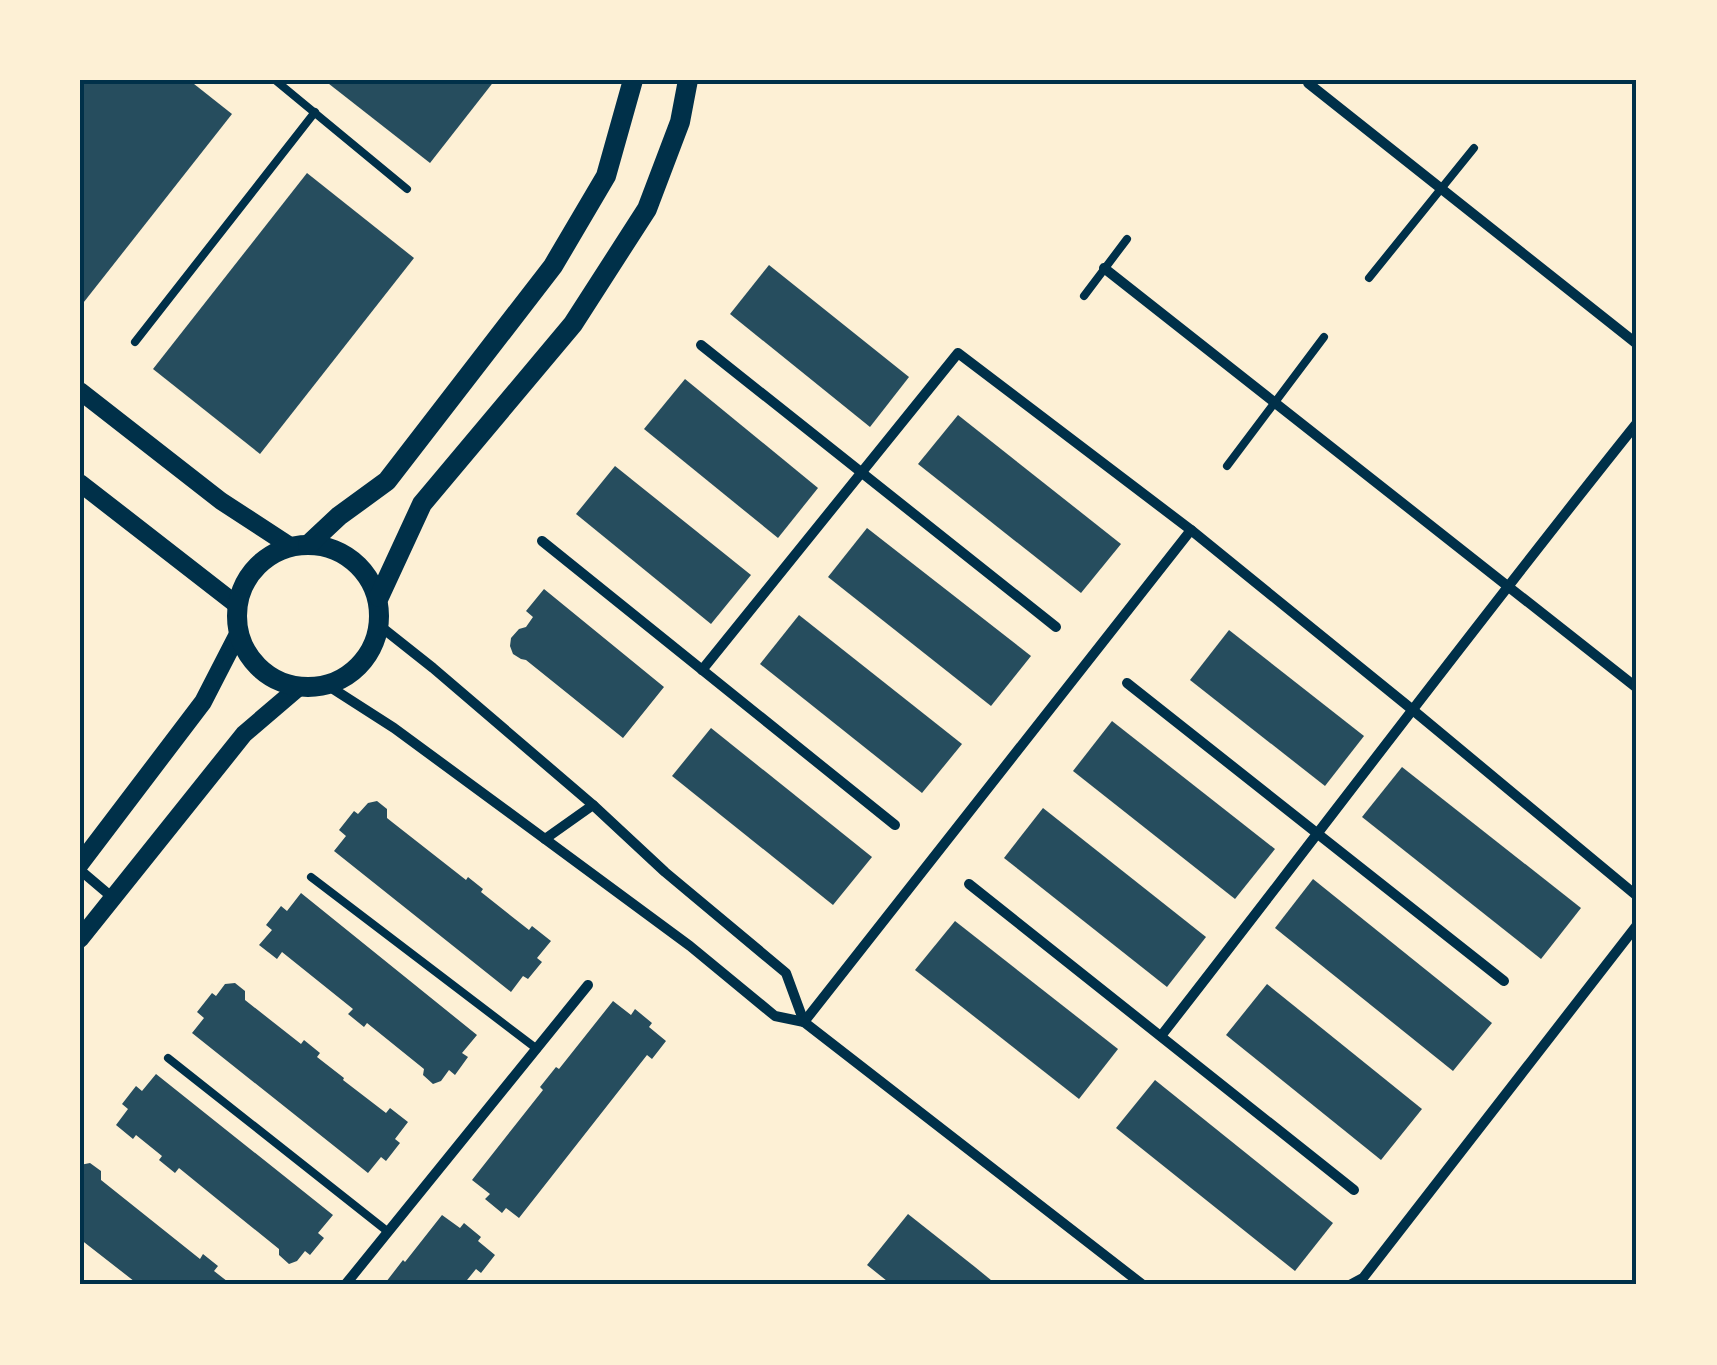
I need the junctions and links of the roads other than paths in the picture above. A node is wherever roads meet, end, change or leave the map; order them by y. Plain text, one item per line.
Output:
1 (275, 80) edge
2 (633, 80) edge
3 (688, 80) edge
4 (1308, 83) dead end
5 (315, 112) junction
6 (1474, 148) dead end
7 (406, 189) dead end
8 (1441, 189) junction
9 (1126, 239) dead end
10 (1104, 268) junction
11 (1369, 278) dead end
12 (1084, 296) dead end
13 (1324, 337) dead end
14 (135, 342) dead end
15 (1637, 344) edge
16 (701, 346) dead end
17 (80, 391) edge
18 (1275, 402) junction
19 (1637, 423) edge
20 (1227, 466) dead end
21 (862, 472) junction
22 (80, 483) edge
23 (1190, 530) junction
24 (542, 542) dead end
25 (299, 545) junction
26 (1507, 586) junction
27 (379, 598) junction
28 (237, 606) junction
29 (380, 626) junction
30 (1056, 627) dead end
31 (238, 634) junction
32 (702, 670) junction
33 (1127, 683) dead end
34 (327, 685) junction
35 (298, 687) junction
36 (1637, 688) edge
37 (1414, 711) junction
38 (593, 805) junction
39 (895, 825) dead end
40 (1318, 834) junction
41 (545, 839) junction
42 (80, 867) edge
43 (312, 877) dead end
44 (969, 884) dead end
45 (1637, 896) edge
46 (113, 898) junction
47 (1637, 925) edge
48 (80, 939) edge
49 (1504, 980) dead end
50 (588, 985) dead end
51 (804, 1022) junction
52 (1161, 1036) junction
53 (536, 1050) junction
54 (168, 1058) dead end
55 (1354, 1190) dead end
56 (387, 1231) junction
57 (344, 1285) edge
58 (1143, 1285) edge
59 (1350, 1285) edge

1 - 5 lane
2 - 25 main road
3 - 27 main road
4 - 8 street
5 - 7 lane
5 - 14 lane
6 - 8 lane
8 - 11 lane
8 - 15 street
9 - 10 lane
10 - 12 lane
10 - 18 street
13 - 18 lane
16 - 21 street
17 - 25 street
18 - 20 lane
18 - 26 street
19 - 26 street
21 - 23 street
21 - 30 street
21 - 32 street
22 - 28 street
23 - 37 street
23 - 51 street
24 - 32 street
25 - 27 main road
25 - 28 main road
26 - 36 street
26 - 37 street
27 - 29 main road
28 - 31 main road
29 - 34 main road
29 - 38 street
31 - 35 main road
31 - 42 street
32 - 39 street
33 - 40 street
34 - 35 main road
34 - 41 street
35 - 46 street
37 - 40 street
37 - 45 street
38 - 41 street
38 - 51 street
40 - 49 street
40 - 52 street
41 - 51 street
42 - 46 street
43 - 53 lane
44 - 52 street
46 - 48 street
47 - 59 street
50 - 53 street
51 - 58 street
52 - 55 street
53 - 56 street
54 - 56 lane
56 - 57 street

